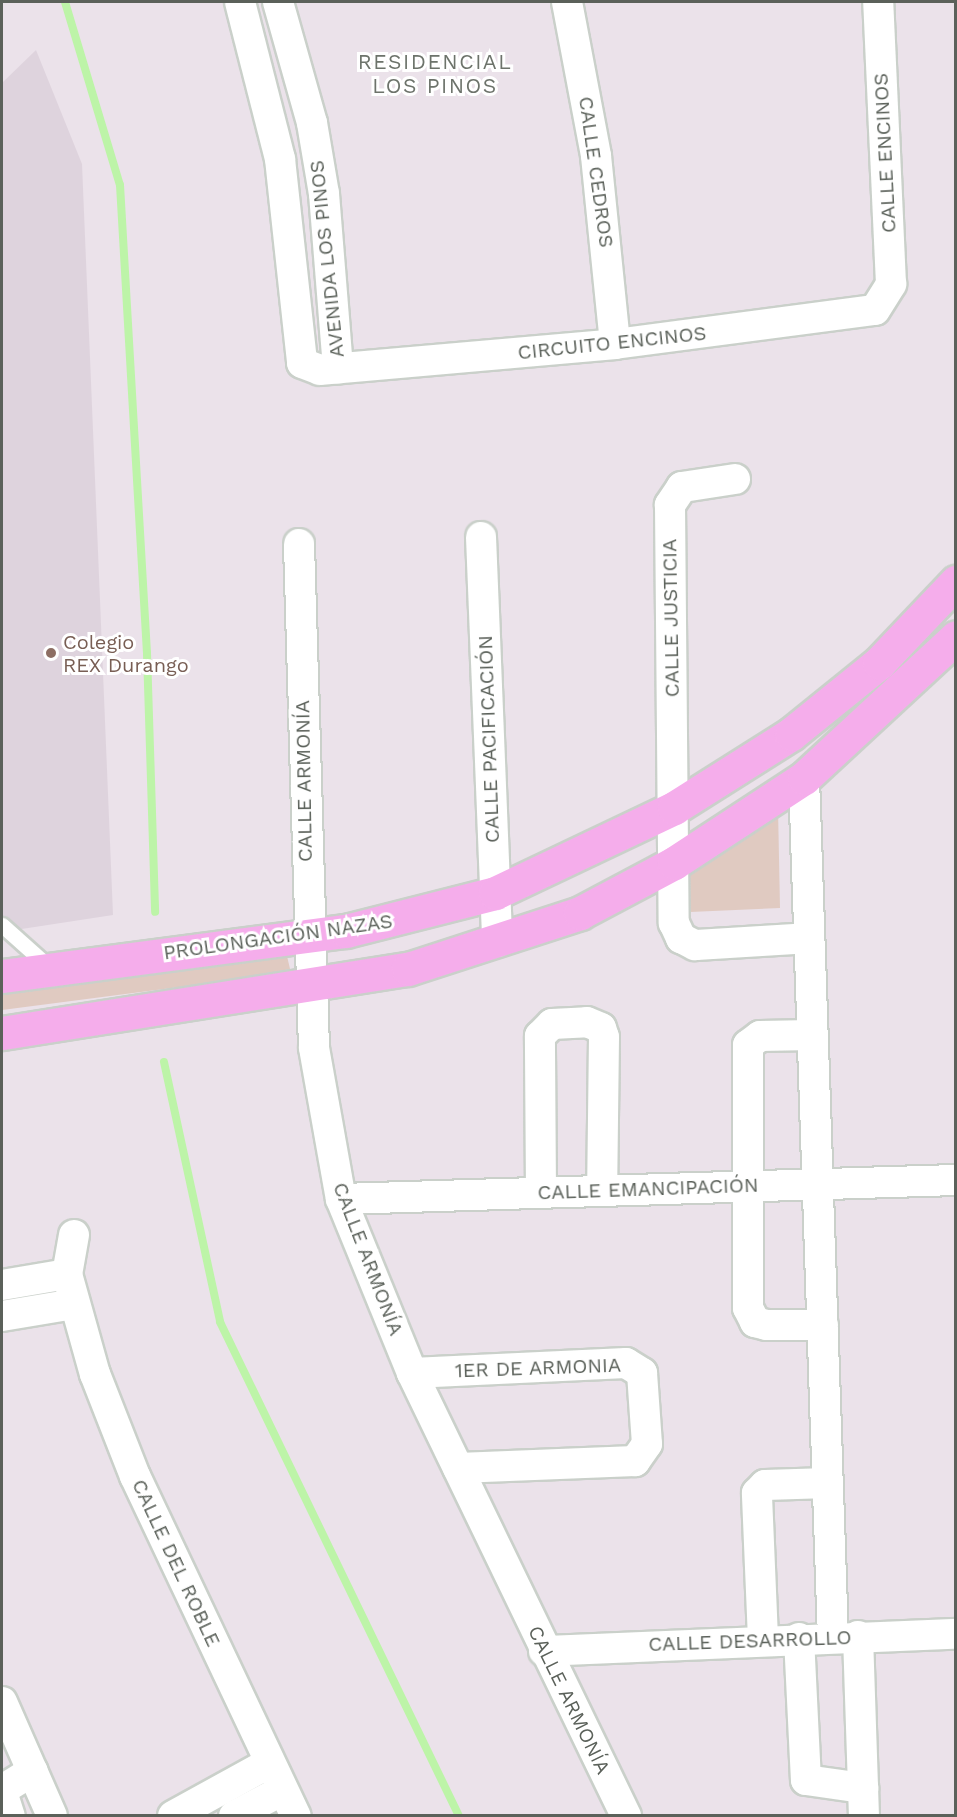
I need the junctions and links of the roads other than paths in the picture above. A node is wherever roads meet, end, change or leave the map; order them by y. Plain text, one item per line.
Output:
1 (248, 2) edge
2 (278, 2) edge
3 (567, 2) edge
4 (878, 2) edge
5 (883, 303) joint
6 (615, 344) junction
7 (338, 368) junction
8 (735, 478) dead end
9 (481, 537) dead end
10 (299, 544) dead end
11 (956, 582) edge
12 (956, 637) edge
13 (804, 778) junction
14 (674, 808) junction
15 (674, 863) junction
16 (495, 893) junction
17 (2, 925) edge
18 (308, 936) junction
19 (808, 939) junction
20 (497, 942) junction
21 (51, 969) junction
22 (2, 976) edge
23 (310, 985) junction
24 (2, 1033) edge
25 (812, 1035) junction
26 (956, 1180) edge
27 (818, 1184) junction
28 (747, 1186) junction
29 (602, 1191) junction
30 (541, 1193) junction
31 (341, 1199) junction
32 (74, 1235) dead end
33 (67, 1274) junction
34 (2, 1285) edge
35 (74, 1304) junction
36 (2, 1316) edge
37 (823, 1325) junction
38 (412, 1373) junction
39 (458, 1468) junction
40 (828, 1483) junction
41 (956, 1634) edge
42 (846, 1637) junction
43 (799, 1638) junction
44 (763, 1639) junction
45 (544, 1650) junction
46 (2, 1702) edge
47 (269, 1763) junction
48 (33, 1771) junction
49 (2, 1791) edge
50 (863, 1802) edge
51 (290, 1803) edge
52 (10, 1815) edge
53 (52, 1815) edge
54 (173, 1815) edge
55 (234, 1815) edge
56 (626, 1815) edge

1 - 7 street, AVENIDA LOS PINOS
2 - 7 street, AVENIDA LOS PINOS
3 - 6 street, CALLE CEDROS
4 - 5 street, CALLE ENCINOS
5 - 6 street, CIRCUITO ENCINOS
6 - 7 street, CIRCUITO ENCINOS
8 - 14 street, CALLE JUSTICIA
9 - 16 street, CALLE PACIFICACIÓN
10 - 18 street, CALLE ARMONÍA
11 - 14 main road, PROLONGACIÓN NAZAS
12 - 13 main road
13 - 15 main road
13 - 19 street
14 - 15 street, CALLE JUSTICIA
14 - 16 main road, PROLONGACIÓN NAZAS
15 - 19 street, CALLE JUSTICIA
15 - 20 main road
16 - 18 main road, PROLONGACIÓN NAZAS
16 - 20 street, CALLE PACIFICACIÓN
17 - 21 lane
18 - 21 main road, PROLONGACIÓN NAZAS
18 - 23 street, CALLE ARMONÍA
19 - 25 street
20 - 23 main road
21 - 22 main road, PROLONGACIÓN NAZAS
23 - 24 main road
23 - 31 street, CALLE ARMONÍA
25 - 27 street
25 - 28 street
26 - 27 street, CALLE EMANCIPACIÓN
27 - 28 street, CALLE EMANCIPACIÓN
27 - 37 street
28 - 29 street, CALLE EMANCIPACIÓN
28 - 37 street
29 - 30 street, CALLE EMANCIPACIÓN
29 - 30 street
30 - 31 street, CALLE EMANCIPACIÓN
31 - 38 street, CALLE ARMONÍA
32 - 33 street
33 - 34 street
33 - 35 street, CALLE DEL ROBLE
35 - 36 street
35 - 47 street, CALLE DEL ROBLE
37 - 40 street
38 - 39 street, CALLE ARMONÍA
38 - 39 street, 1ER DE ARMONIA
39 - 45 street, CALLE ARMONÍA
40 - 42 street
40 - 44 street
41 - 42 street, CALLE DESARROLLO
42 - 43 street, CALLE DESARROLLO
42 - 50 street
43 - 44 street, CALLE DESARROLLO
43 - 50 street
44 - 45 street, CALLE DESARROLLO
45 - 56 street, CALLE ARMONÍA
46 - 48 street
47 - 51 street, CALLE DEL ROBLE
47 - 54 street
48 - 49 street
48 - 53 street
49 - 52 street
51 - 55 street

